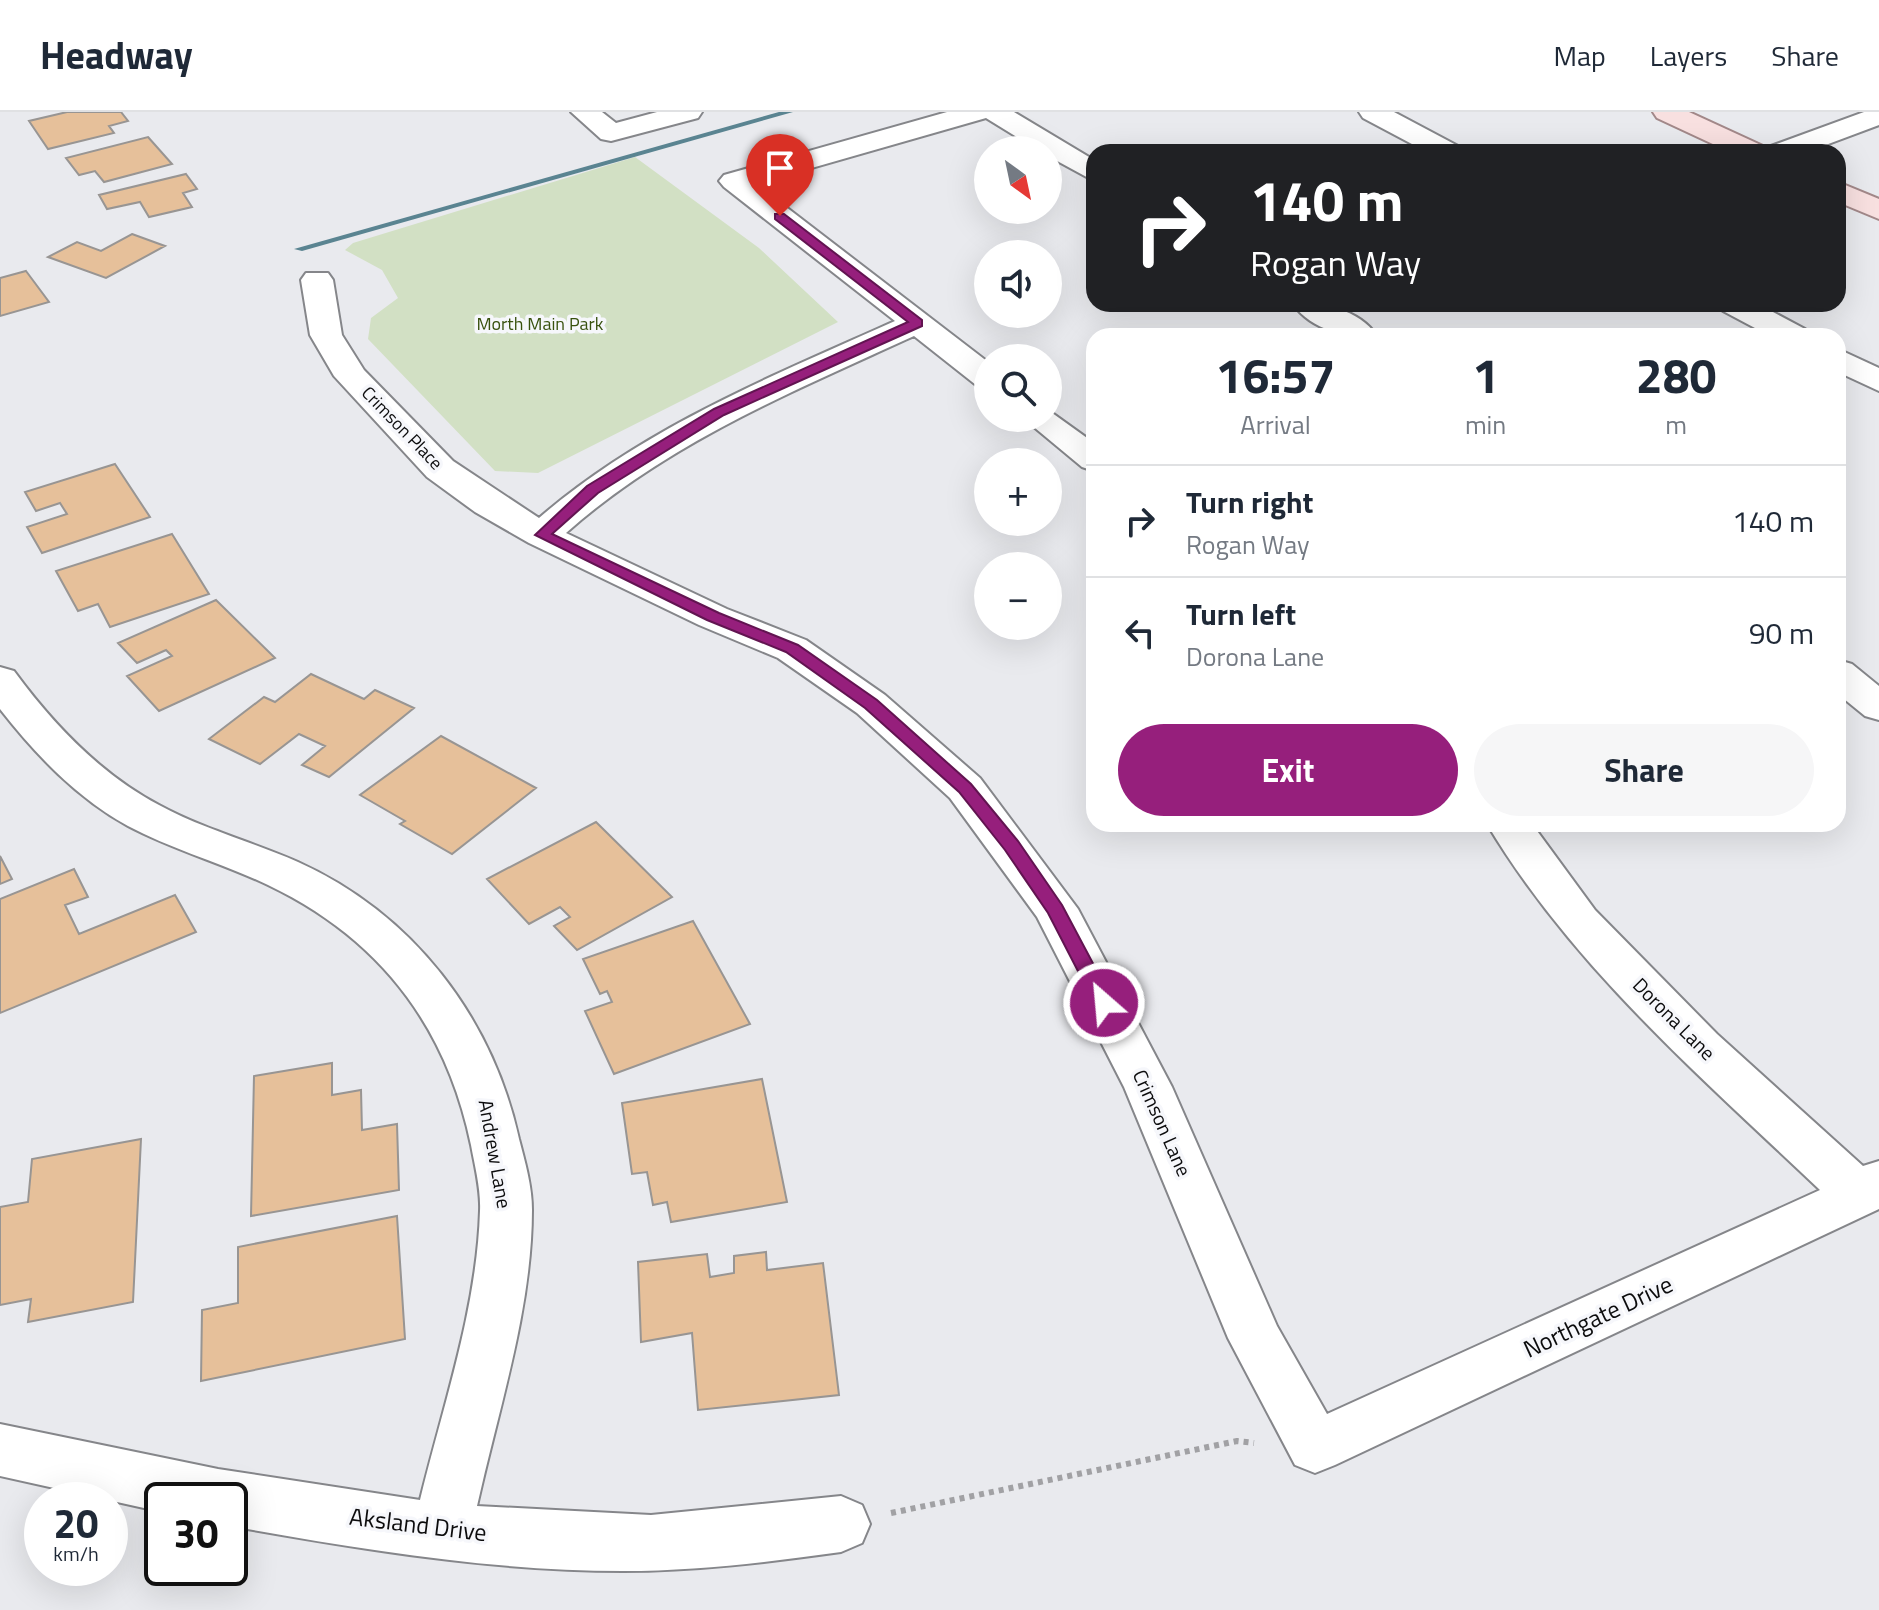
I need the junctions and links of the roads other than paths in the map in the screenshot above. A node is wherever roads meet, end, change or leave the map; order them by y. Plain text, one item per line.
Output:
1 (585, 112) edge
2 (688, 112) edge
3 (978, 112) edge
4 (995, 112) edge
5 (1373, 112) edge
6 (1667, 112) edge
7 (1879, 116) edge
8 (1433, 144) edge
9 (1736, 144) edge
10 (1803, 144) edge
11 (1086, 167) edge
12 (1846, 195) edge
13 (1879, 210) edge
14 (317, 280) dead end
15 (1322, 312) edge
16 (1749, 312) edge
17 (917, 323) junction
18 (1348, 328) edge
19 (1779, 328) edge
20 (1846, 363) edge
21 (974, 367) edge
22 (1879, 381) edge
23 (1058, 432) edge
24 (1086, 454) edge
25 (542, 535) junction
26 (0, 680) edge
27 (1846, 680) edge
28 (1879, 707) edge
29 (1515, 832) edge
30 (1869, 1189) edge
31 (1315, 1447) joint
32 (0, 1450) edge
33 (841, 1524) road end
34 (442, 1530) junction

1 - 2 street
3 - 17 street
4 - 11 street
5 - 8 street
6 - 9 main road
7 - 10 street
12 - 13 main road
14 - 25 street, Crimson Place
15 - 18 street
16 - 19 street
17 - 21 street
17 - 25 street
20 - 22 street
23 - 24 street
25 - 31 street, Crimson Lane
26 - 34 street, Andrew Lane
27 - 28 street
29 - 30 street, Dorona Lane
30 - 31 street, Northgate Drive
32 - 34 street, Aksland Drive
33 - 34 street, Aksland Drive

